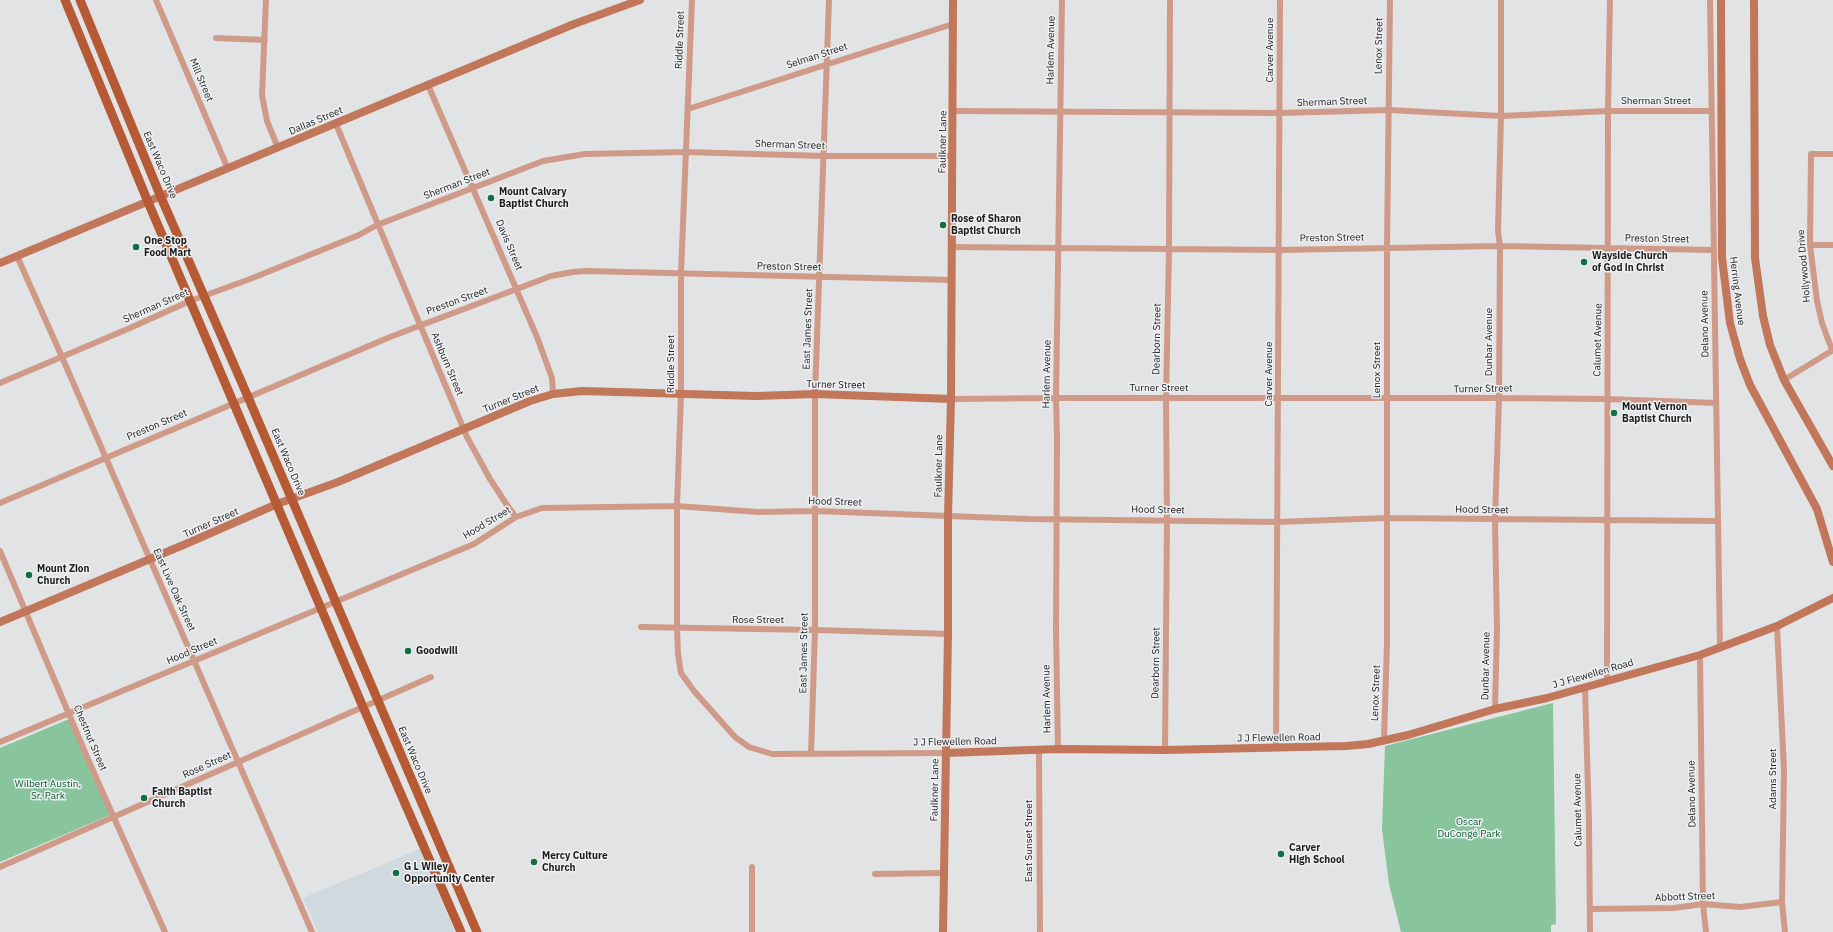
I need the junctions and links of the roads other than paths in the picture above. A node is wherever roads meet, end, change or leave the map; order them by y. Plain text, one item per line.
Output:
1 (65, 0) edge
2 (80, 0) edge
3 (156, 0) edge
4 (266, 0) edge
5 (640, 0) edge
6 (692, 0) edge
7 (829, 0) edge
8 (953, 0) edge
9 (1062, 0) edge
10 (1170, 0) edge
11 (1280, 0) edge
12 (1390, 0) edge
13 (1501, 0) edge
14 (1610, 0) edge
15 (1710, 0) edge
16 (1721, 0) edge
17 (1754, 0) edge
18 (953, 24) junction
19 (216, 38) dead end
20 (265, 40) junction
21 (826, 63) junction
22 (428, 85) junction
23 (688, 109) junction
24 (1389, 110) junction
25 (953, 111) junction
26 (1608, 111) junction
27 (1711, 111) junction
28 (1060, 112) junction
29 (1170, 113) junction
30 (1280, 113) junction
31 (1501, 116) junction
32 (336, 124) junction
33 (278, 148) junction
34 (685, 152) junction
35 (1833, 154) edge
36 (824, 156) junction
37 (952, 156) junction
38 (228, 169) junction
39 (474, 189) junction
40 (160, 195) junction
41 (148, 202) junction
42 (377, 225) junction
43 (1810, 245) junction
44 (1833, 245) edge
45 (1500, 246) junction
46 (1387, 247) junction
47 (951, 248) junction
48 (1059, 248) junction
49 (1608, 248) junction
50 (1169, 249) junction
51 (1280, 250) junction
52 (1714, 250) junction
53 (17, 256) junction
54 (0, 263) edge
55 (681, 274) junction
56 (820, 278) junction
57 (952, 280) junction
58 (517, 290) junction
59 (204, 296) junction
60 (190, 301) junction
61 (420, 326) junction
62 (1833, 350) edge
63 (62, 357) junction
64 (1784, 380) junction
65 (0, 383) edge
66 (552, 394) junction
67 (680, 394) junction
68 (815, 394) junction
69 (248, 396) junction
70 (1056, 398) junction
71 (1387, 398) junction
72 (1499, 398) junction
73 (951, 399) junction
74 (1166, 399) junction
75 (1278, 399) junction
76 (1607, 399) junction
77 (234, 403) junction
78 (1716, 403) junction
79 (464, 429) junction
80 (106, 458) junction
81 (1833, 466) edge
82 (291, 499) junction
83 (0, 502) edge
84 (277, 504) junction
85 (677, 506) junction
86 (816, 511) junction
87 (516, 517) junction
88 (948, 517) junction
89 (1386, 518) junction
90 (1057, 520) junction
91 (1168, 520) junction
92 (1495, 520) junction
93 (1608, 520) junction
94 (1718, 521) junction
95 (1277, 522) junction
96 (0, 551) edge
97 (150, 560) junction
98 (1833, 562) edge
99 (1833, 598) edge
100 (336, 602) junction
101 (322, 608) junction
102 (26, 611) junction
103 (0, 622) edge
104 (1777, 626) junction
105 (641, 627) dead end
106 (677, 629) junction
107 (815, 630) junction
108 (948, 634) junction
109 (1720, 648) junction
110 (1700, 655) junction
111 (194, 661) junction
112 (431, 677) dead end
113 (1607, 680) junction
114 (1585, 687) junction
115 (378, 701) junction
116 (363, 707) junction
117 (1495, 709) junction
118 (69, 714) junction
119 (716, 716) joint
120 (1384, 739) junction
121 (0, 742) edge
122 (1276, 748) junction
123 (1058, 749) junction
124 (1039, 750) junction
125 (1165, 750) junction
126 (946, 753) junction
127 (811, 754) junction
128 (238, 762) junction
129 (114, 817) junction
130 (0, 867) edge
131 (752, 867) dead end
132 (875, 874) dead end
133 (944, 874) junction
134 (1782, 902) junction
135 (1703, 904) junction
136 (1590, 909) junction
137 (165, 932) edge
138 (312, 932) edge
139 (462, 932) edge
140 (477, 932) edge
141 (752, 932) edge
142 (943, 932) edge
143 (1040, 932) edge
144 (1590, 932) edge
145 (1706, 932) edge
146 (1785, 932) edge

1 - 41 main road
2 - 40 main road, East Waco Drive
3 - 38 street, Mill Street
4 - 20 street
5 - 22 street, Dallas Street
6 - 23 street, Riddle Street
7 - 21 street, East James Street
8 - 18 street, Faulkner Lane
9 - 28 street, Harlem Avenue
10 - 29 street, Dearborn Street
11 - 30 street, Carver Avenue
12 - 24 street, Lenox Street
13 - 31 street, Dunbar Avenue
14 - 26 street, Calumet Avenue
15 - 27 street, Delano Avenue
16 - 98 street, Herring Avenue
17 - 64 street
18 - 21 street, Selman Street
18 - 25 street, Faulkner Lane
19 - 20 street
20 - 33 street
21 - 23 street, Selman Street
21 - 36 street, East James Street
22 - 32 street, Dallas Street
22 - 39 street, Davis Street
23 - 34 street, Riddle Street
24 - 30 street, Sherman Street
24 - 31 street, Sherman Street
24 - 46 street, Lenox Street
25 - 28 street, Sherman Street
25 - 37 street, Faulkner Lane
26 - 27 street, Sherman Street
26 - 31 street, Sherman Street
26 - 49 street, Calumet Avenue
27 - 52 street, Delano Avenue
28 - 29 street, Sherman Street
28 - 48 street, Harlem Avenue
29 - 30 street, Sherman Street
29 - 50 street, Dearborn Street
30 - 51 street, Carver Avenue
31 - 45 street, Dunbar Avenue
32 - 33 street, Dallas Street
32 - 42 street, Ashburn Street
33 - 38 street, Dallas Street
34 - 36 street, Sherman Street
34 - 39 street, Sherman Street
34 - 55 street, Riddle Street
35 - 43 street, Hollywood Drive
36 - 37 street, Sherman Street
36 - 56 street, East James Street
37 - 47 street, Faulkner Lane
38 - 40 street, Dallas Street
39 - 42 street, Sherman Street
39 - 58 street, Davis Street
40 - 41 street, Dallas Street
40 - 59 main road, East Waco Drive
41 - 53 street, Dallas Street
41 - 60 main road
42 - 59 street, Sherman Street
42 - 61 street, Ashburn Street
43 - 44 street
43 - 62 street, Hollywood Drive
45 - 46 street, Preston Street
45 - 49 street, Preston Street
45 - 72 street, Dunbar Avenue
46 - 51 street, Preston Street
46 - 71 street, Lenox Street
47 - 48 street, Preston Street
47 - 57 street, Faulkner Lane
48 - 50 street, Preston Street
48 - 70 street, Harlem Avenue
49 - 52 street, Preston Street
49 - 76 street, Calumet Avenue
50 - 51 street, Preston Street
50 - 74 street, Dearborn Street
51 - 75 street, Carver Avenue
52 - 78 street, Delano Avenue
53 - 54 street, Dallas Street
53 - 63 street, East Live Oak Street
55 - 56 street, Preston Street
55 - 58 street, Preston Street
55 - 67 street, Riddle Street
56 - 57 street, Preston Street
56 - 68 street, East James Street
57 - 73 street, Faulkner Lane
58 - 61 street, Preston Street
58 - 66 street, Davis Street
59 - 60 street, Sherman Street
59 - 69 main road, East Waco Drive
60 - 63 street, Sherman Street
60 - 77 main road
61 - 69 street, Preston Street
61 - 79 street, Ashburn Street
62 - 64 street
63 - 65 street, Sherman Street
63 - 80 street, East Live Oak Street
64 - 81 street
66 - 67 street, Turner Street
66 - 79 street, Turner Street
67 - 68 street, Turner Street
67 - 85 street, Riddle Street
68 - 73 street, Turner Street
68 - 86 street, East James Street
69 - 77 street, Preston Street
69 - 82 main road, East Waco Drive
70 - 73 street, Turner Street
70 - 74 street, Turner Street
70 - 90 street, Harlem Avenue
71 - 72 street, Turner Street
71 - 75 street, Turner Street
71 - 89 street, Lenox Street
72 - 76 street, Turner Street
72 - 92 street, Dunbar Avenue
73 - 88 street, Faulkner Lane
74 - 75 street, Turner Street
74 - 91 street, Dearborn Street
75 - 95 street, Carver Avenue
76 - 78 street, Turner Street
76 - 93 street, Calumet Avenue
77 - 80 street, Preston Street
77 - 84 main road
78 - 94 street, Delano Avenue
79 - 82 street, Turner Street
79 - 87 street, Ashburn Street
80 - 83 street, Preston Street
80 - 97 street, East Live Oak Street
82 - 84 street, Turner Street
82 - 100 main road, East Waco Drive
84 - 97 street, Turner Street
84 - 101 main road
85 - 86 street, Hood Street
85 - 87 street, Hood Street
85 - 106 street, Riddle Street
86 - 88 street, Hood Street
86 - 107 street, East James Street
87 - 100 street, Hood Street
88 - 90 street, Hood Street
88 - 108 street, Faulkner Lane
89 - 92 street, Hood Street
89 - 95 street, Hood Street
89 - 120 street, Lenox Street
90 - 91 street, Hood Street
90 - 123 street, Harlem Avenue
91 - 95 street, Hood Street
91 - 125 street, Dearborn Street
92 - 93 street, Hood Street
92 - 117 street, Dunbar Avenue
93 - 94 street, Hood Street
93 - 113 street, Calumet Avenue
94 - 109 street, Delano Avenue
95 - 122 street, Carver Avenue
96 - 102 street, Chestnut Street
97 - 102 street, Turner Street
97 - 111 street, East Live Oak Street
99 - 104 street, J J Flewellen Road
100 - 101 street, Hood Street
100 - 115 main road, East Waco Drive
101 - 111 street, Hood Street
101 - 116 main road
102 - 103 street, Turner Street
102 - 118 street, Chestnut Street
104 - 109 street, J J Flewellen Road
104 - 134 street, Adams Street
105 - 106 street, Rose Street
106 - 107 street, Rose Street
106 - 119 street, Riddle Street
107 - 108 street, Rose Street
107 - 127 street, East James Street
108 - 126 street, Faulkner Lane
109 - 110 street, J J Flewellen Road
110 - 113 street, J J Flewellen Road
110 - 135 street, Delano Avenue
111 - 118 street, Hood Street
111 - 128 street, East Live Oak Street
112 - 115 street, Rose Street
113 - 114 street, J J Flewellen Road
114 - 117 street, J J Flewellen Road
114 - 136 street, Calumet Avenue
115 - 116 street, Rose Street
115 - 140 main road, East Waco Drive
116 - 128 street, Rose Street
116 - 139 main road
117 - 120 street, J J Flewellen Road
118 - 121 street, Hood Street
118 - 129 street, Chestnut Street
119 - 127 street, J J Flewellen Road
120 - 122 street, J J Flewellen Road
122 - 125 street, J J Flewellen Road
123 - 124 street, J J Flewellen Road
123 - 125 street, J J Flewellen Road
124 - 126 street, J J Flewellen Road
124 - 143 street, East Sunset Street
126 - 127 street, J J Flewellen Road
126 - 133 street, Faulkner Lane
128 - 129 street, Rose Street
128 - 138 street, East Live Oak Street
129 - 130 street, Rose Street
129 - 137 street, Chestnut Street
131 - 141 street
132 - 133 street
133 - 142 street, Faulkner Lane
134 - 135 street, Abbott Street
134 - 146 street, Adams Street
135 - 136 street, Abbott Street
135 - 145 street, Delano Avenue
136 - 144 street, Calumet Avenue

